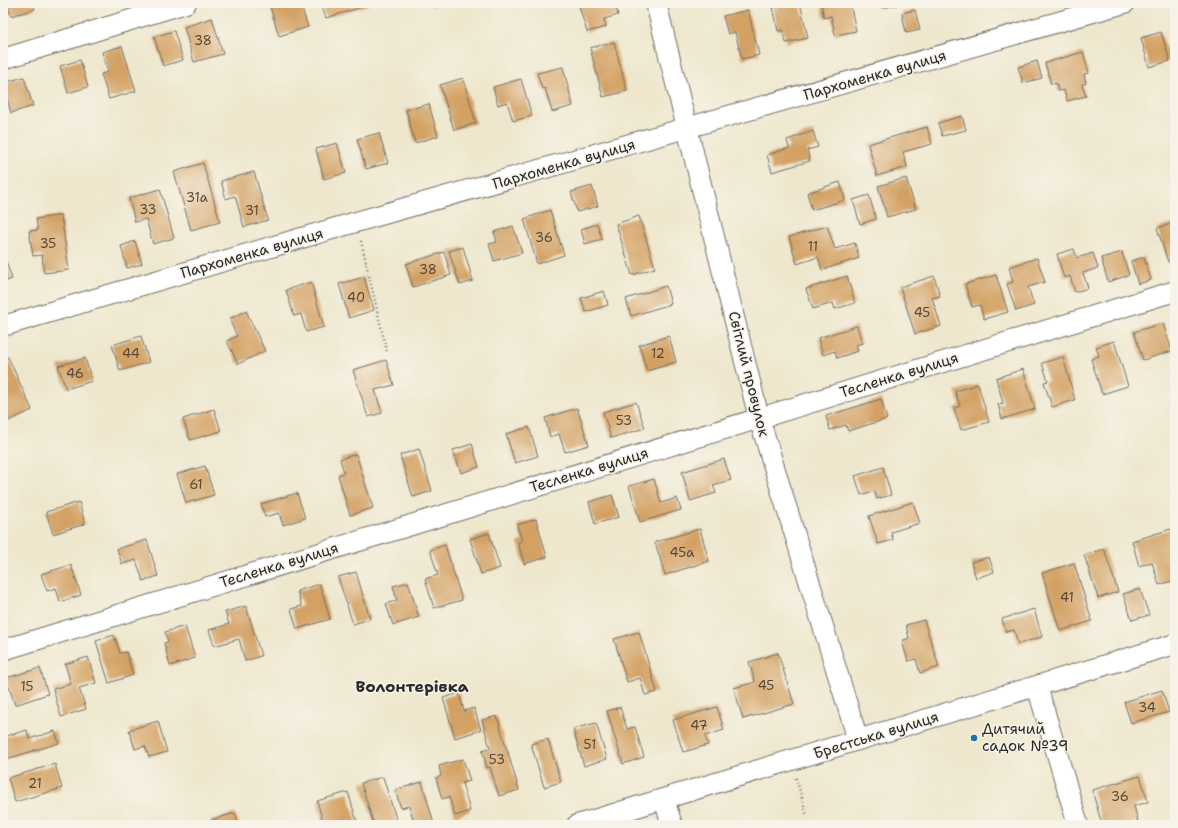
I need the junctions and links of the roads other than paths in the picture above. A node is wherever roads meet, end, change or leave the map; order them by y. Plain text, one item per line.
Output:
1 (186, 3) edge
2 (656, 3) edge
3 (1125, 3) edge
4 (3, 59) edge
5 (687, 129) junction
6 (1175, 291) edge
7 (3, 326) edge
8 (759, 418) junction
9 (1175, 644) edge
10 (3, 650) edge
11 (1036, 686) junction
12 (858, 740) junction
13 (664, 799) junction
14 (577, 825) edge
15 (672, 825) edge
16 (1078, 825) edge

1 - 4 street
2 - 5 street, Світлий провулок
3 - 5 street, Пархоменка вулиця
5 - 7 street, Пархоменка вулиця
5 - 8 street, Світлий провулок
6 - 8 street, Тесленка вулиця
8 - 10 street, Тесленка вулиця
8 - 12 street, Світлий провулок
9 - 11 street, Брестська вулиця
11 - 12 street, Брестська вулиця
11 - 16 street
12 - 13 street, Брестська вулиця
13 - 14 street, Брестська вулиця
13 - 15 street

